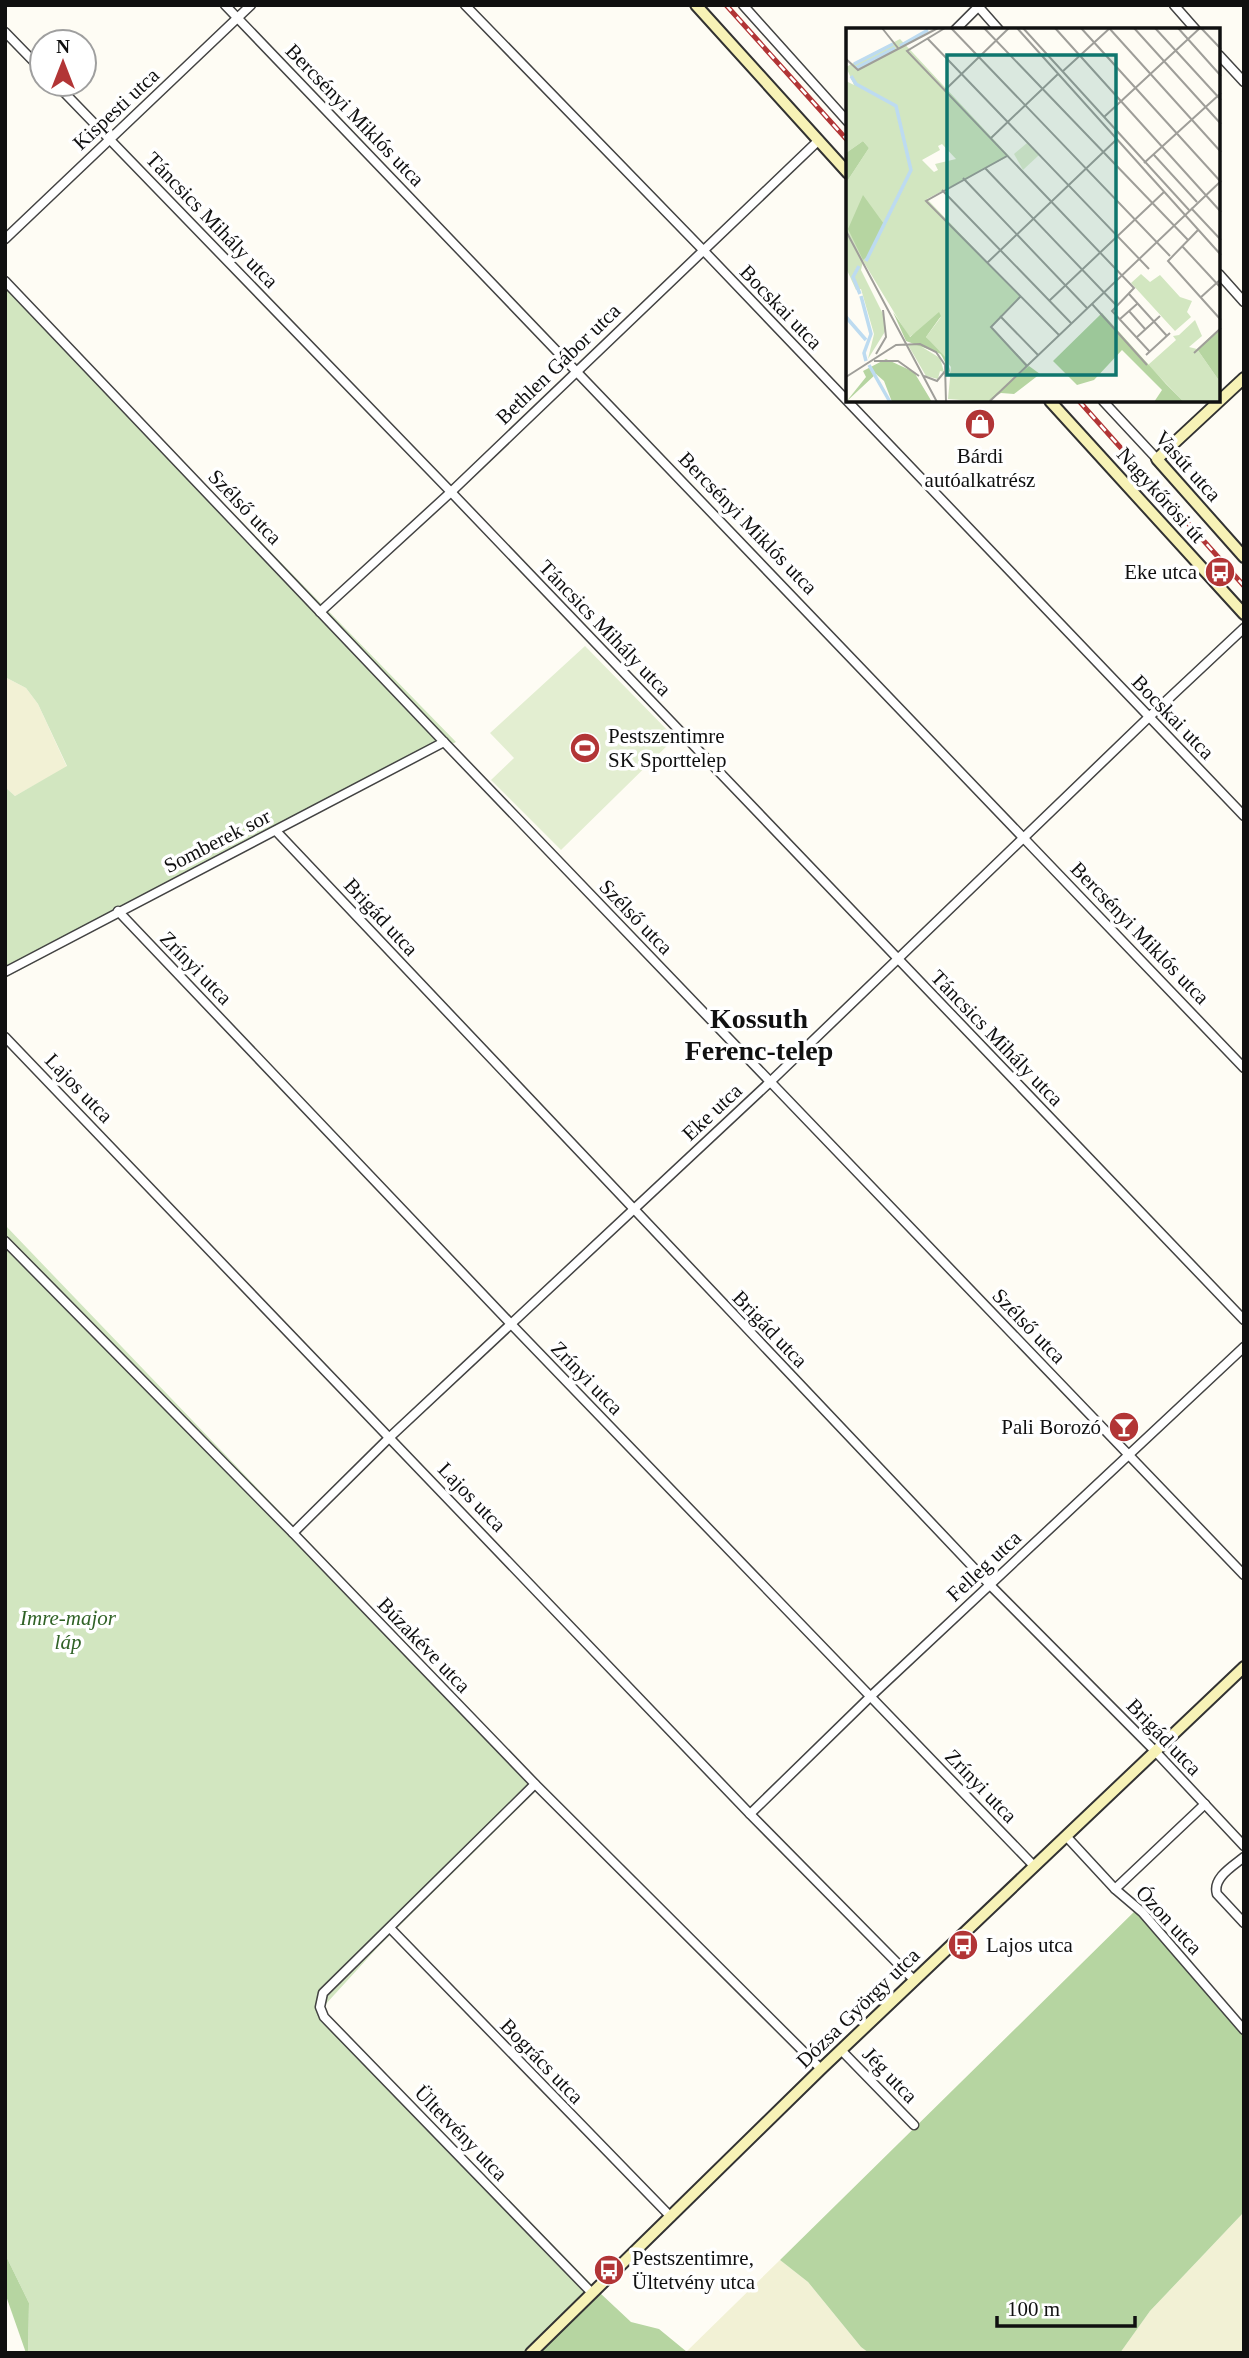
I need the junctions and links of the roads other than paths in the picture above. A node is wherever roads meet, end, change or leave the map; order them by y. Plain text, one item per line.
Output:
1 (225, 5) edge
2 (251, 5) edge
3 (465, 5) edge
4 (696, 5) edge
5 (743, 5) edge
6 (1174, 5) edge
7 (978, 6) edge
8 (238, 19) junction
9 (957, 28) edge
10 (997, 28) edge
11 (1194, 28) edge
12 (5, 32) edge
13 (28, 56) edge
14 (1221, 57) edge
15 (1244, 82) edge
16 (70, 98) edge
17 (846, 120) edge
18 (110, 140) junction
19 (819, 140) junction
20 (846, 171) edge
21 (5, 239) edge
22 (704, 251) junction
23 (1221, 276) edge
24 (5, 281) edge
25 (1244, 302) edge
26 (576, 369) junction
27 (1244, 379) edge
28 (846, 400) edge
29 (1221, 400) edge
30 (848, 402) edge
31 (1051, 402) edge
32 (1104, 402) edge
33 (1219, 402) edge
34 (1157, 459) junction
35 (451, 492) junction
36 (1244, 557) edge
37 (320, 612) junction
38 (1244, 614) edge
39 (1244, 628) edge
40 (1149, 717) junction
41 (444, 742) junction
42 (1244, 817) edge
43 (276, 831) junction
44 (1025, 838) junction
45 (118, 911) junction
46 (896, 959) junction
47 (5, 972) edge
48 (5, 1037) edge
49 (1244, 1068) edge
50 (770, 1082) junction
51 (632, 1209) junction
52 (5, 1241) edge
53 (1244, 1320) edge
54 (511, 1324) junction
55 (1244, 1347) edge
56 (390, 1437) junction
57 (1128, 1456) junction
58 (293, 1533) junction
59 (1244, 1575) edge
60 (990, 1585) junction
61 (1244, 1667) edge
62 (871, 1696) junction
63 (1155, 1751) junction
64 (535, 1784) junction
65 (1205, 1804) junction
66 (750, 1814) junction
67 (1066, 1836) junction
68 (1244, 1846) edge
69 (1244, 1857) edge
70 (1034, 1866) junction
71 (1115, 1889) junction
72 (1244, 1923) edge
73 (390, 1928) junction
74 (915, 1980) junction
75 (1244, 2030) edge
76 (841, 2050) junction
77 (821, 2069) junction
78 (914, 2125) dead end
79 (671, 2217) junction
80 (592, 2292) junction
81 (531, 2353) edge

1 - 8 street, Bercsényi Miklós utca
2 - 8 street, Kispesti utca
3 - 22 street, Bocskai utca
4 - 19 street
5 - 17 street
6 - 11 street
7 - 9 street
7 - 10 street
8 - 18 street, Kispesti utca
8 - 26 street, Bercsényi Miklós utca
12 - 13 street
14 - 15 street
16 - 18 street, Táncsics Mihály utca
18 - 21 street, Kispesti utca
18 - 35 street, Táncsics Mihály utca
19 - 20 street
19 - 22 street, Bethlen Gábor utca
22 - 26 street, Bethlen Gábor utca
22 - 28 street, Bocskai utca
23 - 25 street
24 - 37 street, Szélső utca
26 - 35 street, Bethlen Gábor utca
26 - 44 street, Bercsényi Miklós utca
27 - 29 street
30 - 40 street, Bocskai utca
31 - 38 street, Nagykőrösi út
32 - 34 street, Vasút utca
33 - 34 street
34 - 36 street, Vasút utca
35 - 37 street, Bethlen Gábor utca
35 - 46 street, Táncsics Mihály utca
37 - 41 street, Szélső utca
39 - 40 street, Eke utca
40 - 42 street, Bocskai utca
40 - 44 street, Eke utca
41 - 43 street, Somberek sor
41 - 50 street, Szélső utca
43 - 45 street, Somberek sor
43 - 51 street, Brigád utca
44 - 46 street, Eke utca
44 - 49 street, Bercsényi Miklós utca
45 - 47 street, Somberek sor
45 - 54 street, Zrínyi utca
46 - 50 street, Eke utca
46 - 53 street, Táncsics Mihály utca
48 - 56 street, Lajos utca
50 - 51 street, Eke utca
50 - 57 street, Szélső utca
51 - 54 street, Eke utca
51 - 60 street, Brigád utca
52 - 58 street, Búzakéve utca
54 - 56 street, Eke utca
54 - 62 street, Zrínyi utca
55 - 57 street, Felleg utca
56 - 58 street, Eke utca
56 - 66 street, Lajos utca
57 - 59 street, Szélső utca
57 - 60 street, Felleg utca
58 - 64 street, Búzakéve utca
60 - 62 street, Felleg utca
60 - 63 street, Brigád utca
61 - 63 street, Dózsa György utca
62 - 66 street, Felleg utca
62 - 70 street, Zrínyi utca
63 - 65 street, Brigád utca
63 - 67 street, Dózsa György utca
64 - 73 street
64 - 77 street, Búzakéve utca
65 - 68 street, Brigád utca
65 - 71 street
66 - 74 street, Lajos utca
67 - 70 street, Dózsa György utca
67 - 71 street, Ózon utca
69 - 72 street
70 - 74 street, Dózsa György utca
71 - 75 street, Ózon utca
73 - 79 street, Bogrács utca
73 - 80 street, Ültetvény utca
74 - 76 street, Dózsa György utca
76 - 77 street, Dózsa György utca
76 - 78 street, Jég utca
77 - 79 street, Dózsa György utca
79 - 80 street, Dózsa György utca
80 - 81 street, Dózsa György utca

